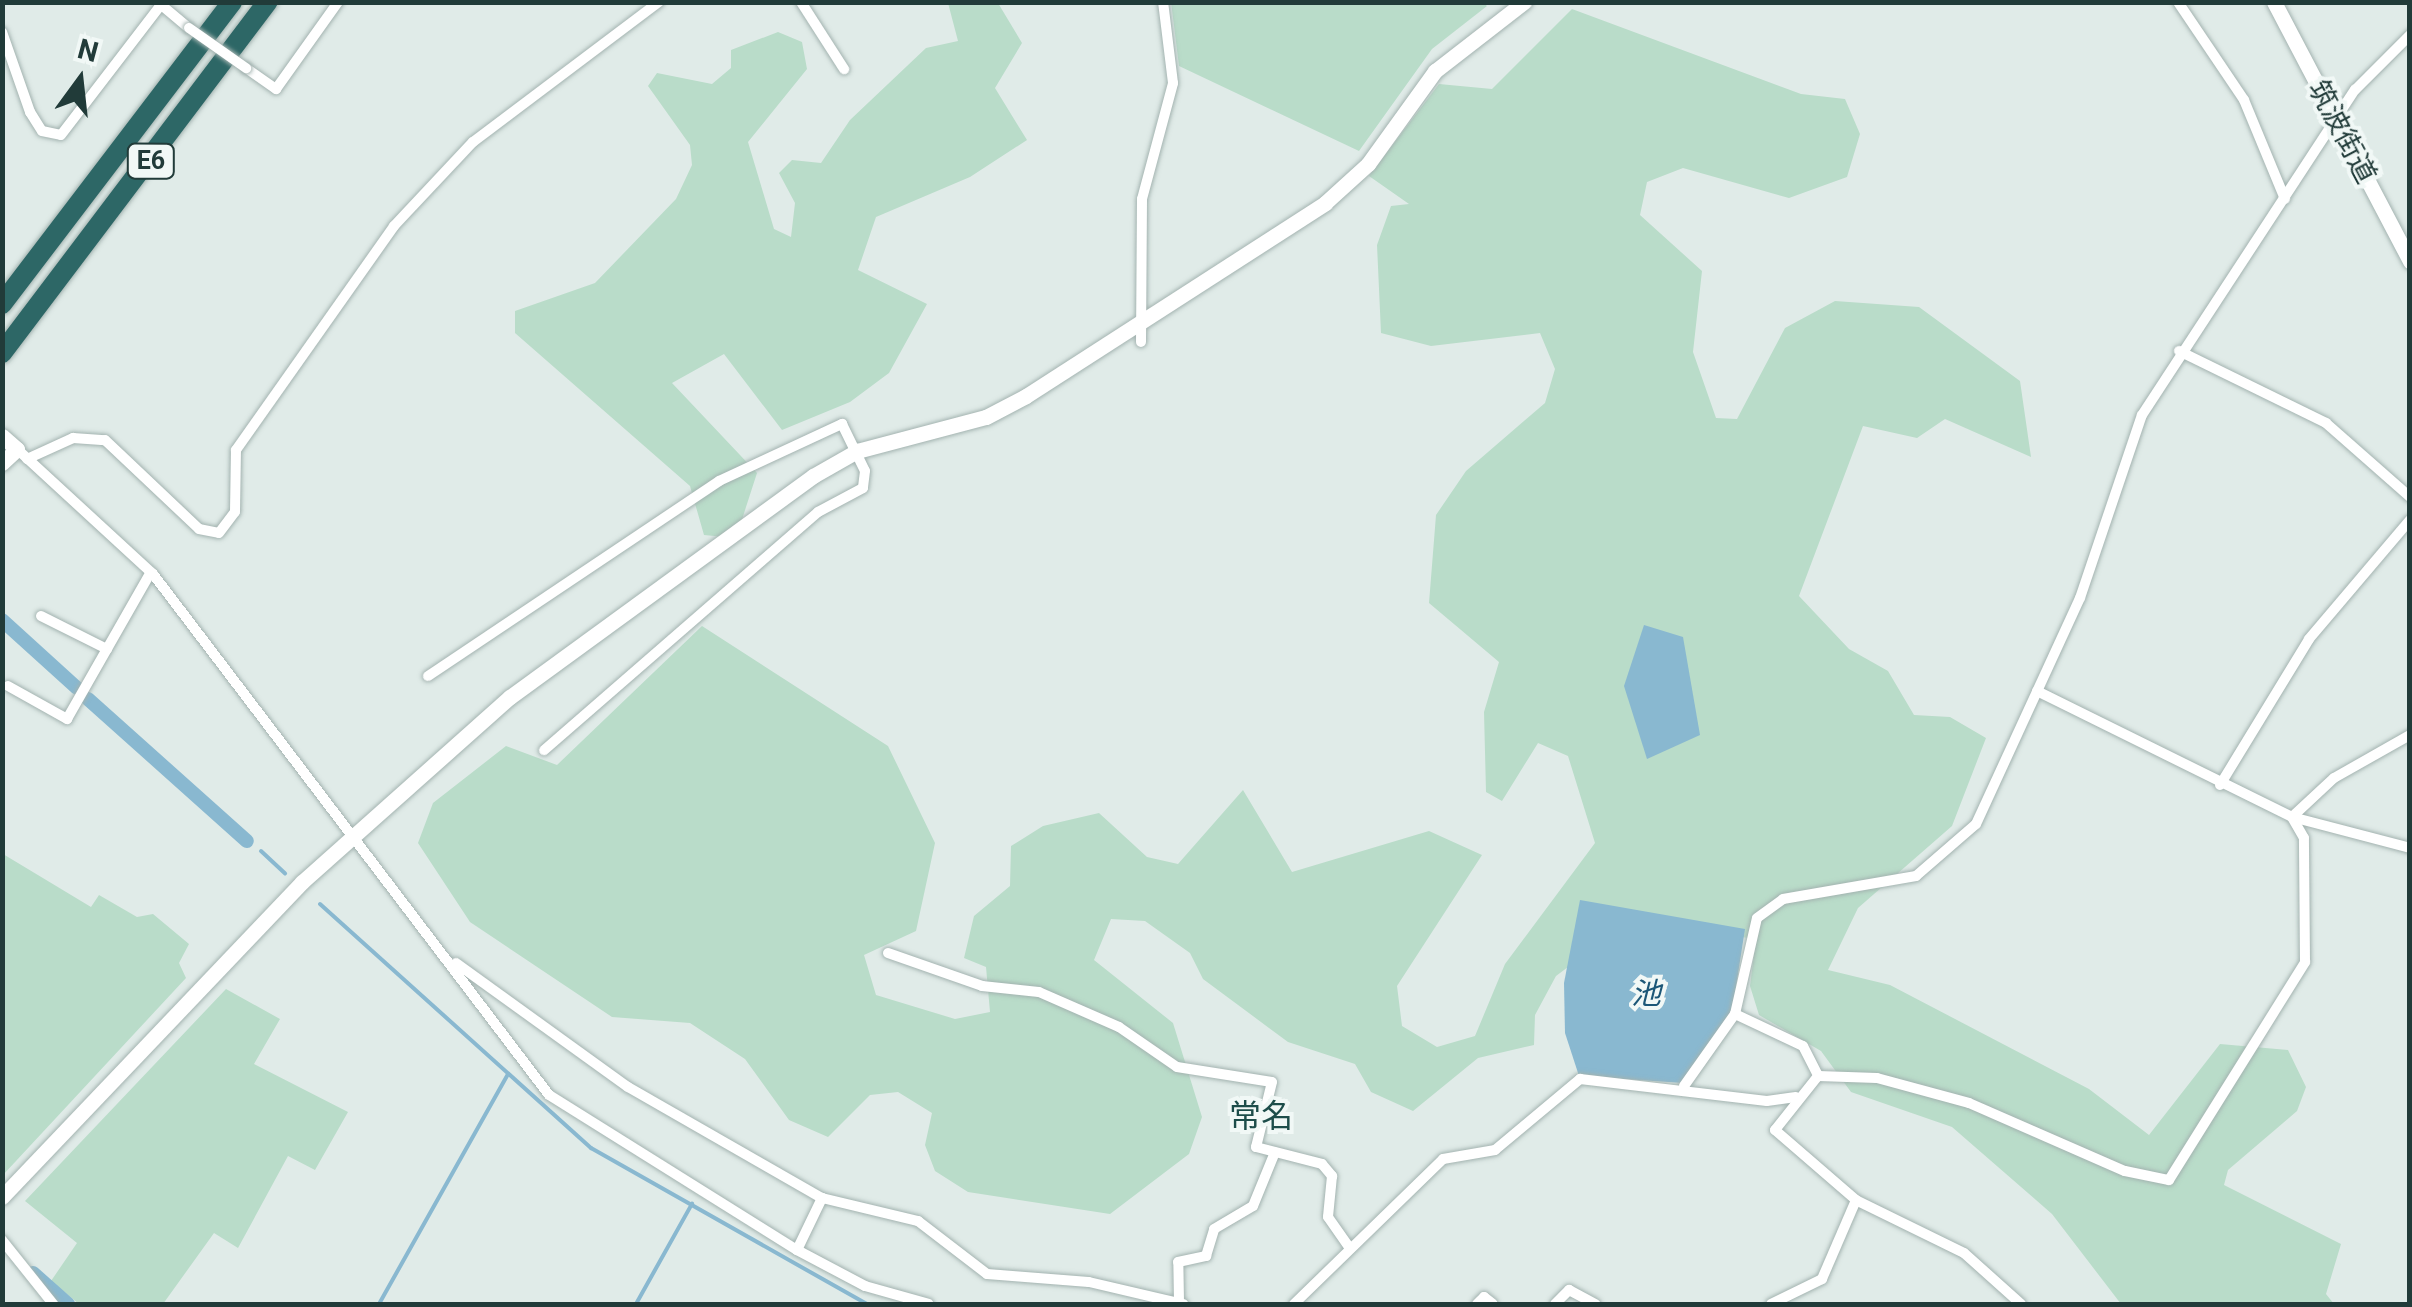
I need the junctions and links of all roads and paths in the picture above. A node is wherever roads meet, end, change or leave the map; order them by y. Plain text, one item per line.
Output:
1 (232, 2) edge
2 (267, 2) edge
3 (338, 2) edge
4 (659, 2) edge
5 (801, 2) edge
6 (1163, 2) edge
7 (1524, 2) edge
8 (2178, 2) edge
9 (2274, 2) edge
10 (160, 4) edge
11 (2, 32) edge
12 (2410, 35) edge
13 (844, 69) dead end
14 (2337, 123) junction
15 (2285, 198) junction
16 (2410, 262) edge
17 (5, 301) edge
18 (1144, 321) junction
19 (1141, 342) dead end
20 (2179, 351) junction
21 (2, 353) edge
22 (2, 436) edge
23 (857, 451) junction
24 (22, 454) junction
25 (2, 463) edge
26 (2410, 498) edge
27 (2410, 520) edge
28 (151, 572) junction
29 (41, 616) dead end
30 (107, 650) junction
31 (428, 676) dead end
32 (8, 686) dead end
33 (2037, 690) junction
34 (2410, 735) edge
35 (544, 750) dead end
36 (2220, 785) junction
37 (2292, 817) junction
38 (354, 833) junction
39 (2410, 848) edge
40 (888, 953) dead end
41 (447, 956) junction
42 (1735, 1014) junction
43 (1818, 1076) junction
44 (1684, 1086) junction
45 (1796, 1096) junction
46 (1276, 1152) junction
47 (2, 1196) edge
48 (822, 1198) junction
49 (1856, 1200) junction
50 (2, 1240) edge
51 (1350, 1248) junction
52 (798, 1250) junction
53 (1181, 1303) edge
54 (52, 1304) edge
55 (929, 1304) edge
56 (1294, 1304) edge
57 (1477, 1304) edge
58 (1493, 1304) edge
59 (1556, 1304) edge
60 (1594, 1304) edge
61 (1771, 1304) edge
62 (2022, 1304) edge

1 - 17 highway, E6
2 - 21 highway, E6
3 - 10 street, bridge
4 - 24 street
5 - 13 street
6 - 18 street
7 - 18 street
8 - 15 street
9 - 14 street, 筑波街道
10 - 11 street
12 - 14 street
14 - 15 street
14 - 16 street, 筑波街道
15 - 20 street
18 - 19 street
18 - 23 street
20 - 26 street
20 - 33 street
22 - 24 street
23 - 31 street
23 - 35 street
23 - 38 street
24 - 25 street
24 - 28 street
27 - 36 street
28 - 30 street
28 - 38 street
29 - 30 street
30 - 32 street
33 - 36 street
33 - 42 street
34 - 37 street
36 - 37 street
37 - 39 street
37 - 43 street
38 - 41 street
38 - 47 street
40 - 46 street
41 - 48 street
41 - 52 street
42 - 43 street
42 - 44 street
43 - 45 street
44 - 45 street
44 - 51 street
45 - 49 street
46 - 51 street
46 - 53 street
48 - 52 street
48 - 53 street
49 - 61 street
49 - 62 street
50 - 54 street
51 - 56 street
52 - 55 street
57 - 58 street
59 - 60 street

